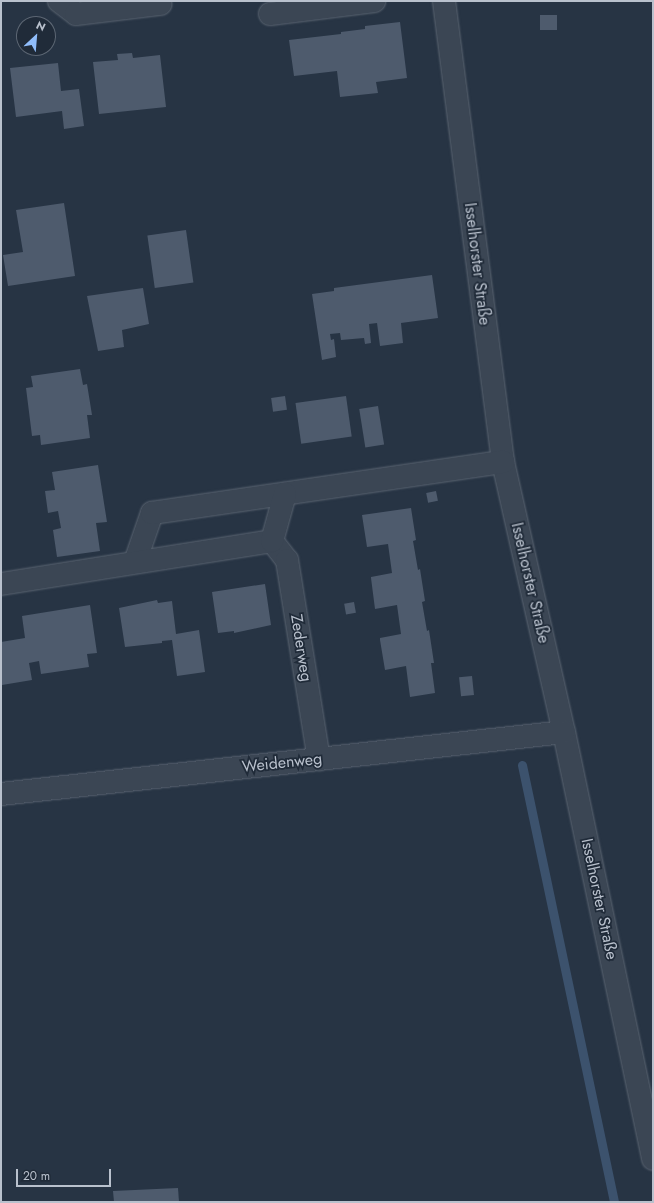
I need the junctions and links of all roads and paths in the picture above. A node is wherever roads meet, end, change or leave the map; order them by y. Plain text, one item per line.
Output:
1 (59, 1) edge
2 (374, 1) edge
3 (444, 1) edge
4 (160, 4) dead end
5 (270, 14) dead end
6 (504, 462) junction
7 (285, 494) junction
8 (272, 541) junction
9 (135, 562) junction
10 (1, 584) edge
11 (564, 732) junction
12 (319, 758) junction
13 (1, 794) edge
14 (653, 1159) edge

1 - 4 street
2 - 5 street
3 - 6 street, Isselhorster Straße
6 - 7 street
6 - 11 street, Isselhorster Straße
7 - 8 street
7 - 9 street
8 - 9 street
8 - 12 street, Zederweg
9 - 10 street
11 - 12 street, Weidenweg
11 - 14 street, Isselhorster Straße
12 - 13 street, Weidenweg

